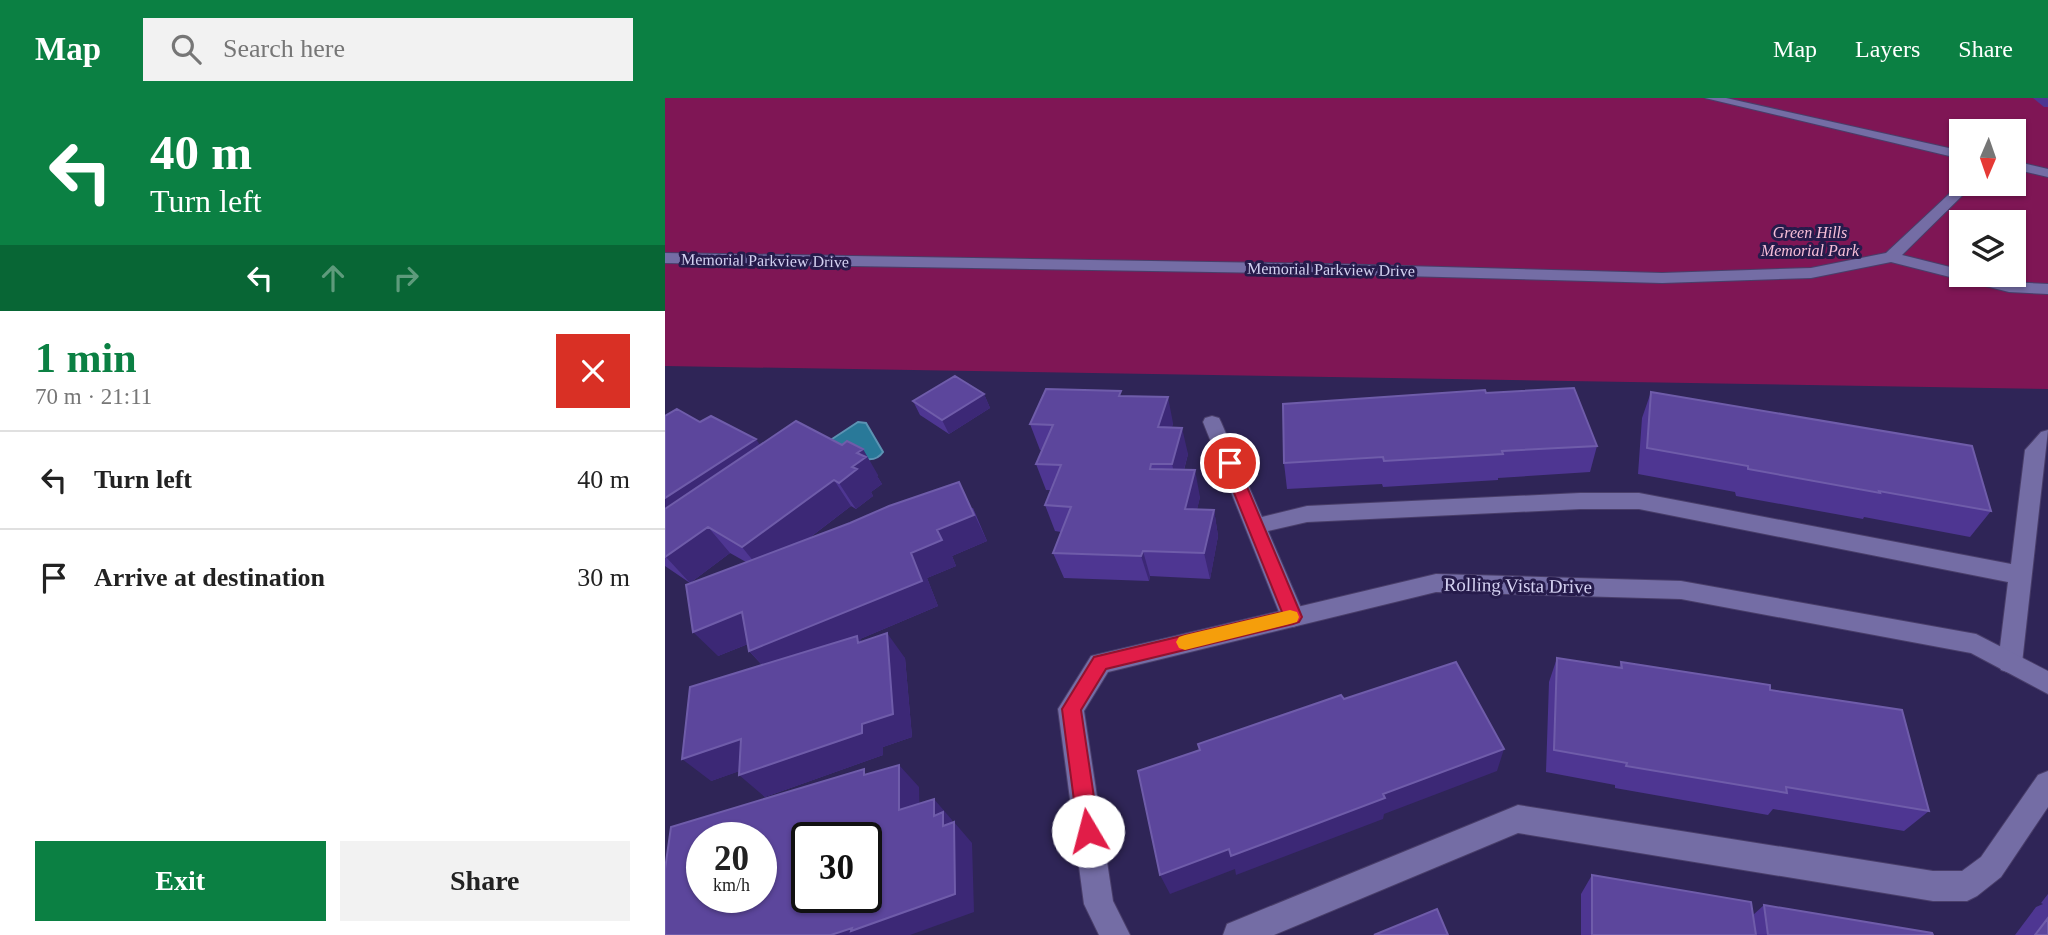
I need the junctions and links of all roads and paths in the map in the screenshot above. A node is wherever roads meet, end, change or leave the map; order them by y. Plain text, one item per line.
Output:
1 (1711, 98) edge
2 (1949, 152) edge
3 (2027, 163) edge
4 (2048, 163) edge
5 (2027, 167) edge
6 (2048, 173) edge
7 (1955, 196) edge
8 (1891, 257) junction
9 (665, 258) edge
10 (2048, 289) edge
11 (1212, 422) dead end
12 (2048, 437) edge
13 (1255, 526) junction
14 (2020, 575) junction
15 (1293, 617) junction
16 (2010, 663) junction
17 (2048, 683) edge
18 (2048, 784) edge
19 (1115, 935) edge
20 (1238, 935) edge

1 - 2 street
3 - 4 street
5 - 6 street
7 - 8 street
8 - 9 street, Memorial Parkview Drive
8 - 10 street
11 - 13 street
12 - 14 street
13 - 14 street
13 - 15 street
14 - 16 street
15 - 16 street, Rolling Vista Drive
15 - 19 street, Rolling Vista Drive
16 - 17 street, Rolling Vista Drive
18 - 20 street

